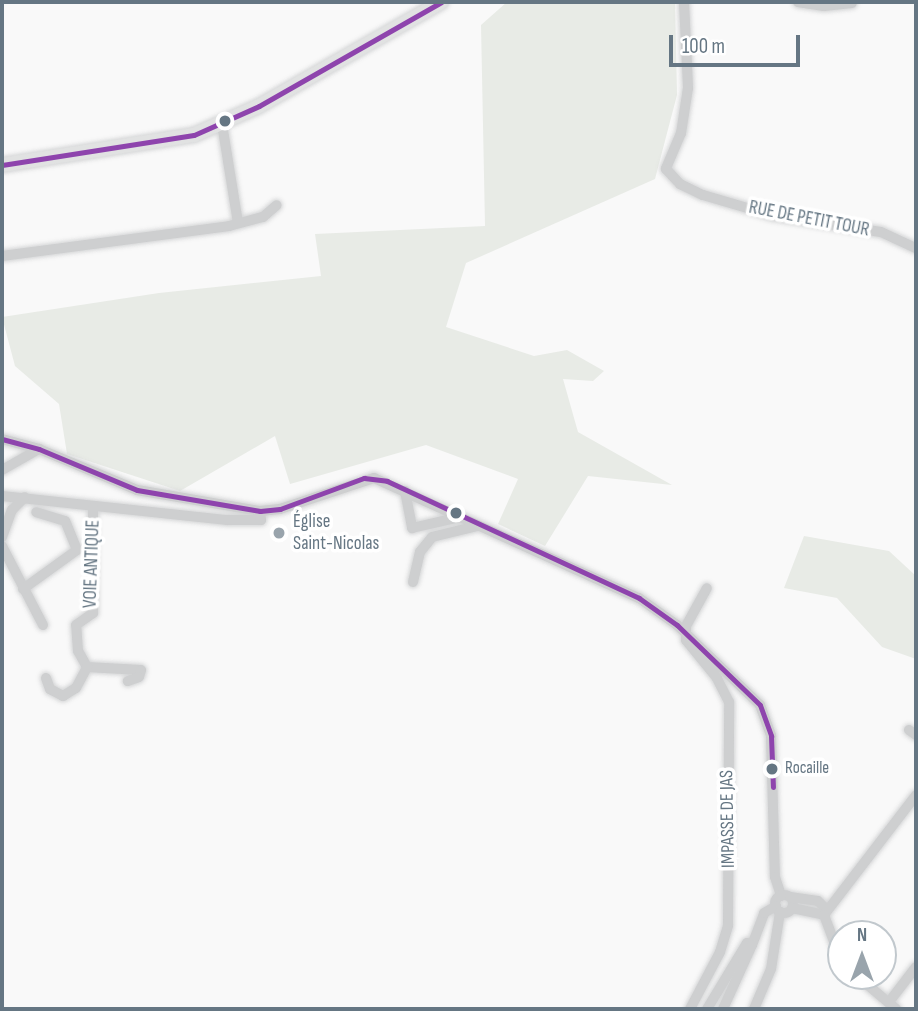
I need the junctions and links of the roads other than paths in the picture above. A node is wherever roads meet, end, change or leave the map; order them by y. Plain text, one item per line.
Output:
1 (441, 2) edge
2 (684, 2) edge
3 (798, 2) edge
4 (852, 3) edge
5 (222, 124) junction
6 (2, 166) edge
7 (277, 205) dead end
8 (238, 223) junction
9 (916, 248) edge
10 (2, 256) edge
11 (2, 439) edge
12 (40, 449) junction
13 (2, 470) edge
14 (405, 491) junction
15 (2, 496) edge
16 (25, 497) junction
17 (93, 508) junction
18 (36, 512) dead end
19 (461, 517) junction
20 (259, 520) junction
21 (480, 526) junction
22 (2, 537) edge
23 (2, 546) edge
24 (413, 582) dead end
25 (707, 588) dead end
26 (23, 589) junction
27 (43, 625) dead end
28 (687, 634) junction
29 (88, 667) junction
30 (46, 678) dead end
31 (128, 681) dead end
32 (916, 795) edge
33 (784, 904) junction
34 (825, 912) junction
35 (828, 920) edge
36 (752, 944) junction
37 (916, 967) edge
38 (873, 990) edge
39 (892, 1006) edge
40 (690, 1009) edge
41 (707, 1009) edge
42 (723, 1009) edge
43 (754, 1009) edge

1 - 5 main road
2 - 9 street, RUE DE PETIT TOUR
3 - 4 street
5 - 6 main road
5 - 8 street
7 - 8 street
8 - 10 street
11 - 12 street
12 - 13 street
12 - 20 street
14 - 19 street
14 - 19 street
14 - 20 street
15 - 16 street
16 - 17 street
16 - 22 street
17 - 20 street
17 - 29 street, VOIE ANTIQUE
18 - 26 street
19 - 21 street
21 - 24 street
21 - 28 street
23 - 26 street
25 - 28 street
26 - 27 street
28 - 33 street
28 - 40 street, IMPASSE DE JAS
29 - 30 street
29 - 31 street
32 - 34 street
33 - 34 street
33 - 36 street
33 - 43 street
34 - 35 street
36 - 41 street
36 - 42 street
37 - 39 street
38 - 39 street

